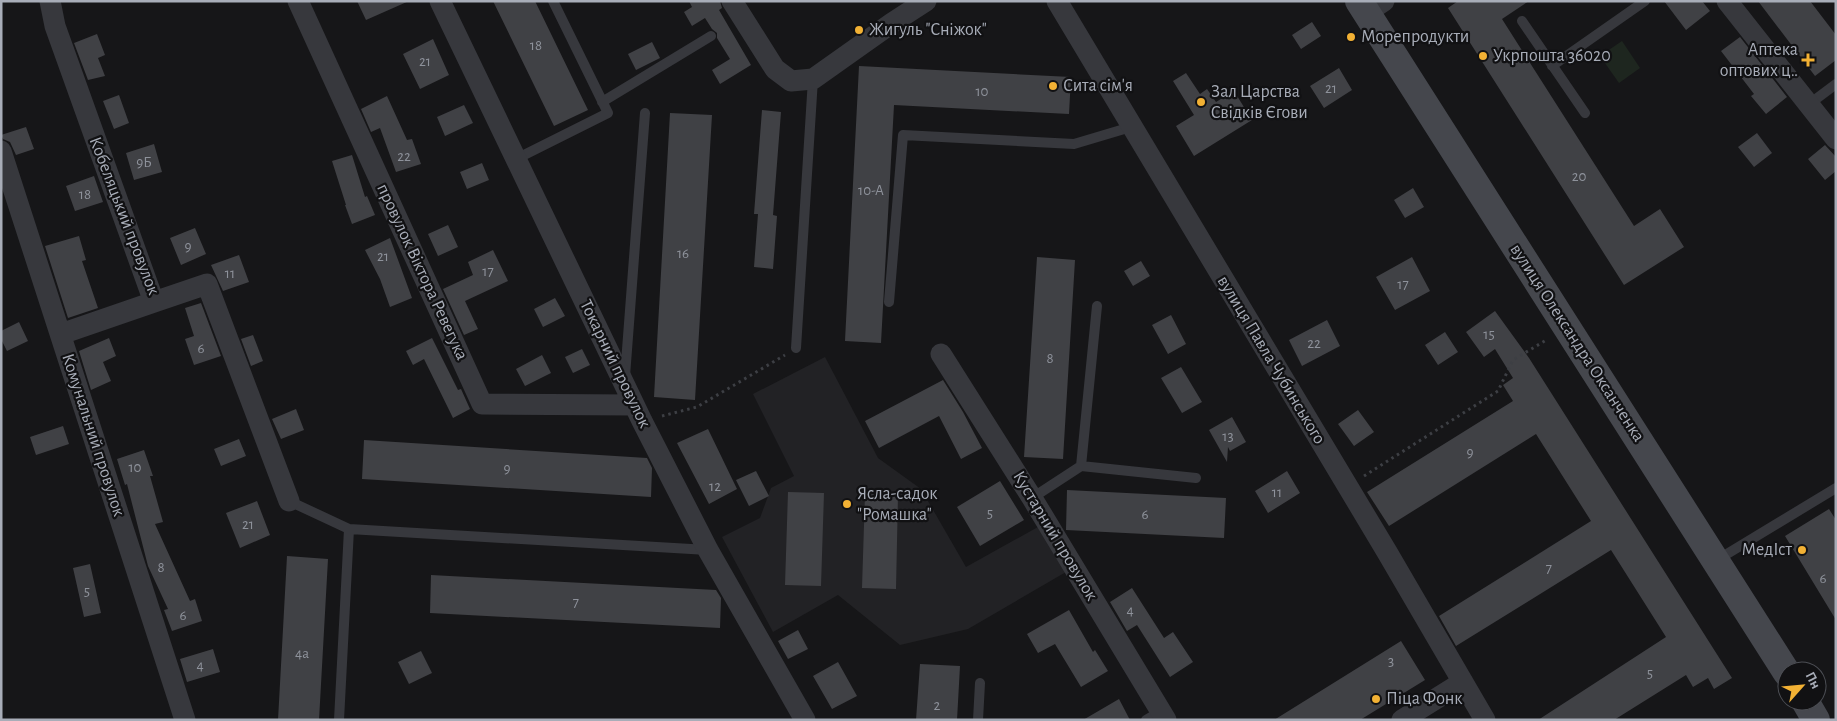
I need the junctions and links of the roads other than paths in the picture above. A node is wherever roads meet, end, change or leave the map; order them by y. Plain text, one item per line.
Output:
1 (50, 1) edge
2 (298, 1) edge
3 (440, 1) edge
4 (553, 1) edge
5 (732, 1) edge
6 (926, 1) edge
7 (1057, 1) edge
8 (1645, 1) edge
9 (1727, 1) edge
10 (1370, 5) edge
11 (1522, 21) dead end
12 (711, 36) dead end
13 (1552, 66) junction
14 (813, 79) junction
15 (1836, 84) edge
16 (602, 102) junction
17 (1808, 105) junction
18 (645, 113) dead end
19 (1585, 113) dead end
20 (1131, 127) junction
21 (1836, 139) edge
22 (1, 150) edge
23 (516, 159) junction
24 (154, 302) junction
25 (889, 302) dead end
26 (1097, 306) dead end
27 (61, 334) junction
28 (796, 348) road end
29 (941, 354) dead end
30 (624, 384) junction
31 (638, 413) junction
32 (1081, 466) junction
33 (1196, 478) dead end
34 (1836, 488) edge
35 (1032, 498) junction
36 (289, 501) joint
37 (349, 529) junction
38 (708, 550) junction
39 (1716, 560) junction
40 (1779, 661) edge
41 (1464, 682) junction
42 (980, 684) dead end
43 (1158, 717) edge
44 (186, 720) edge
45 (340, 720) edge
46 (805, 720) edge
47 (978, 720) edge
48 (1402, 720) edge
49 (1485, 720) edge

1 - 24 street, Кобеляцький провулок
2 - 31 street, провулок Віктора Ревегука
3 - 23 street, Токарний провулок
4 - 16 lane
5 - 14 street
6 - 14 street
7 - 20 street, вулиця Павла Чубинського
8 - 13 lane
9 - 17 street
10 - 39 main road, вулиця Олександра Оксанченка
11 - 13 lane
12 - 16 lane
13 - 19 lane
14 - 28 lane
15 - 17 lane
16 - 23 lane
17 - 21 street
18 - 30 lane
20 - 25 lane
20 - 41 street, вулиця Павла Чубинського
22 - 27 street, Комунальний провулок
23 - 30 street, Токарний провулок
24 - 27 street
24 - 36 street, Кобеляцький провулок
26 - 32 lane
27 - 44 street, Комунальний провулок
29 - 35 street, Кустарний провулок
30 - 31 street, Токарний провулок
31 - 38 street, Токарний провулок
32 - 33 lane
32 - 35 lane
34 - 39 lane
35 - 43 street, Кустарний провулок
36 - 37 lane
37 - 38 lane
37 - 45 lane
38 - 46 street, Токарний провулок
39 - 40 main road, вулиця Олександра Оксанченка
41 - 48 street
41 - 49 street, вулиця Павла Чубинського
42 - 47 lane

